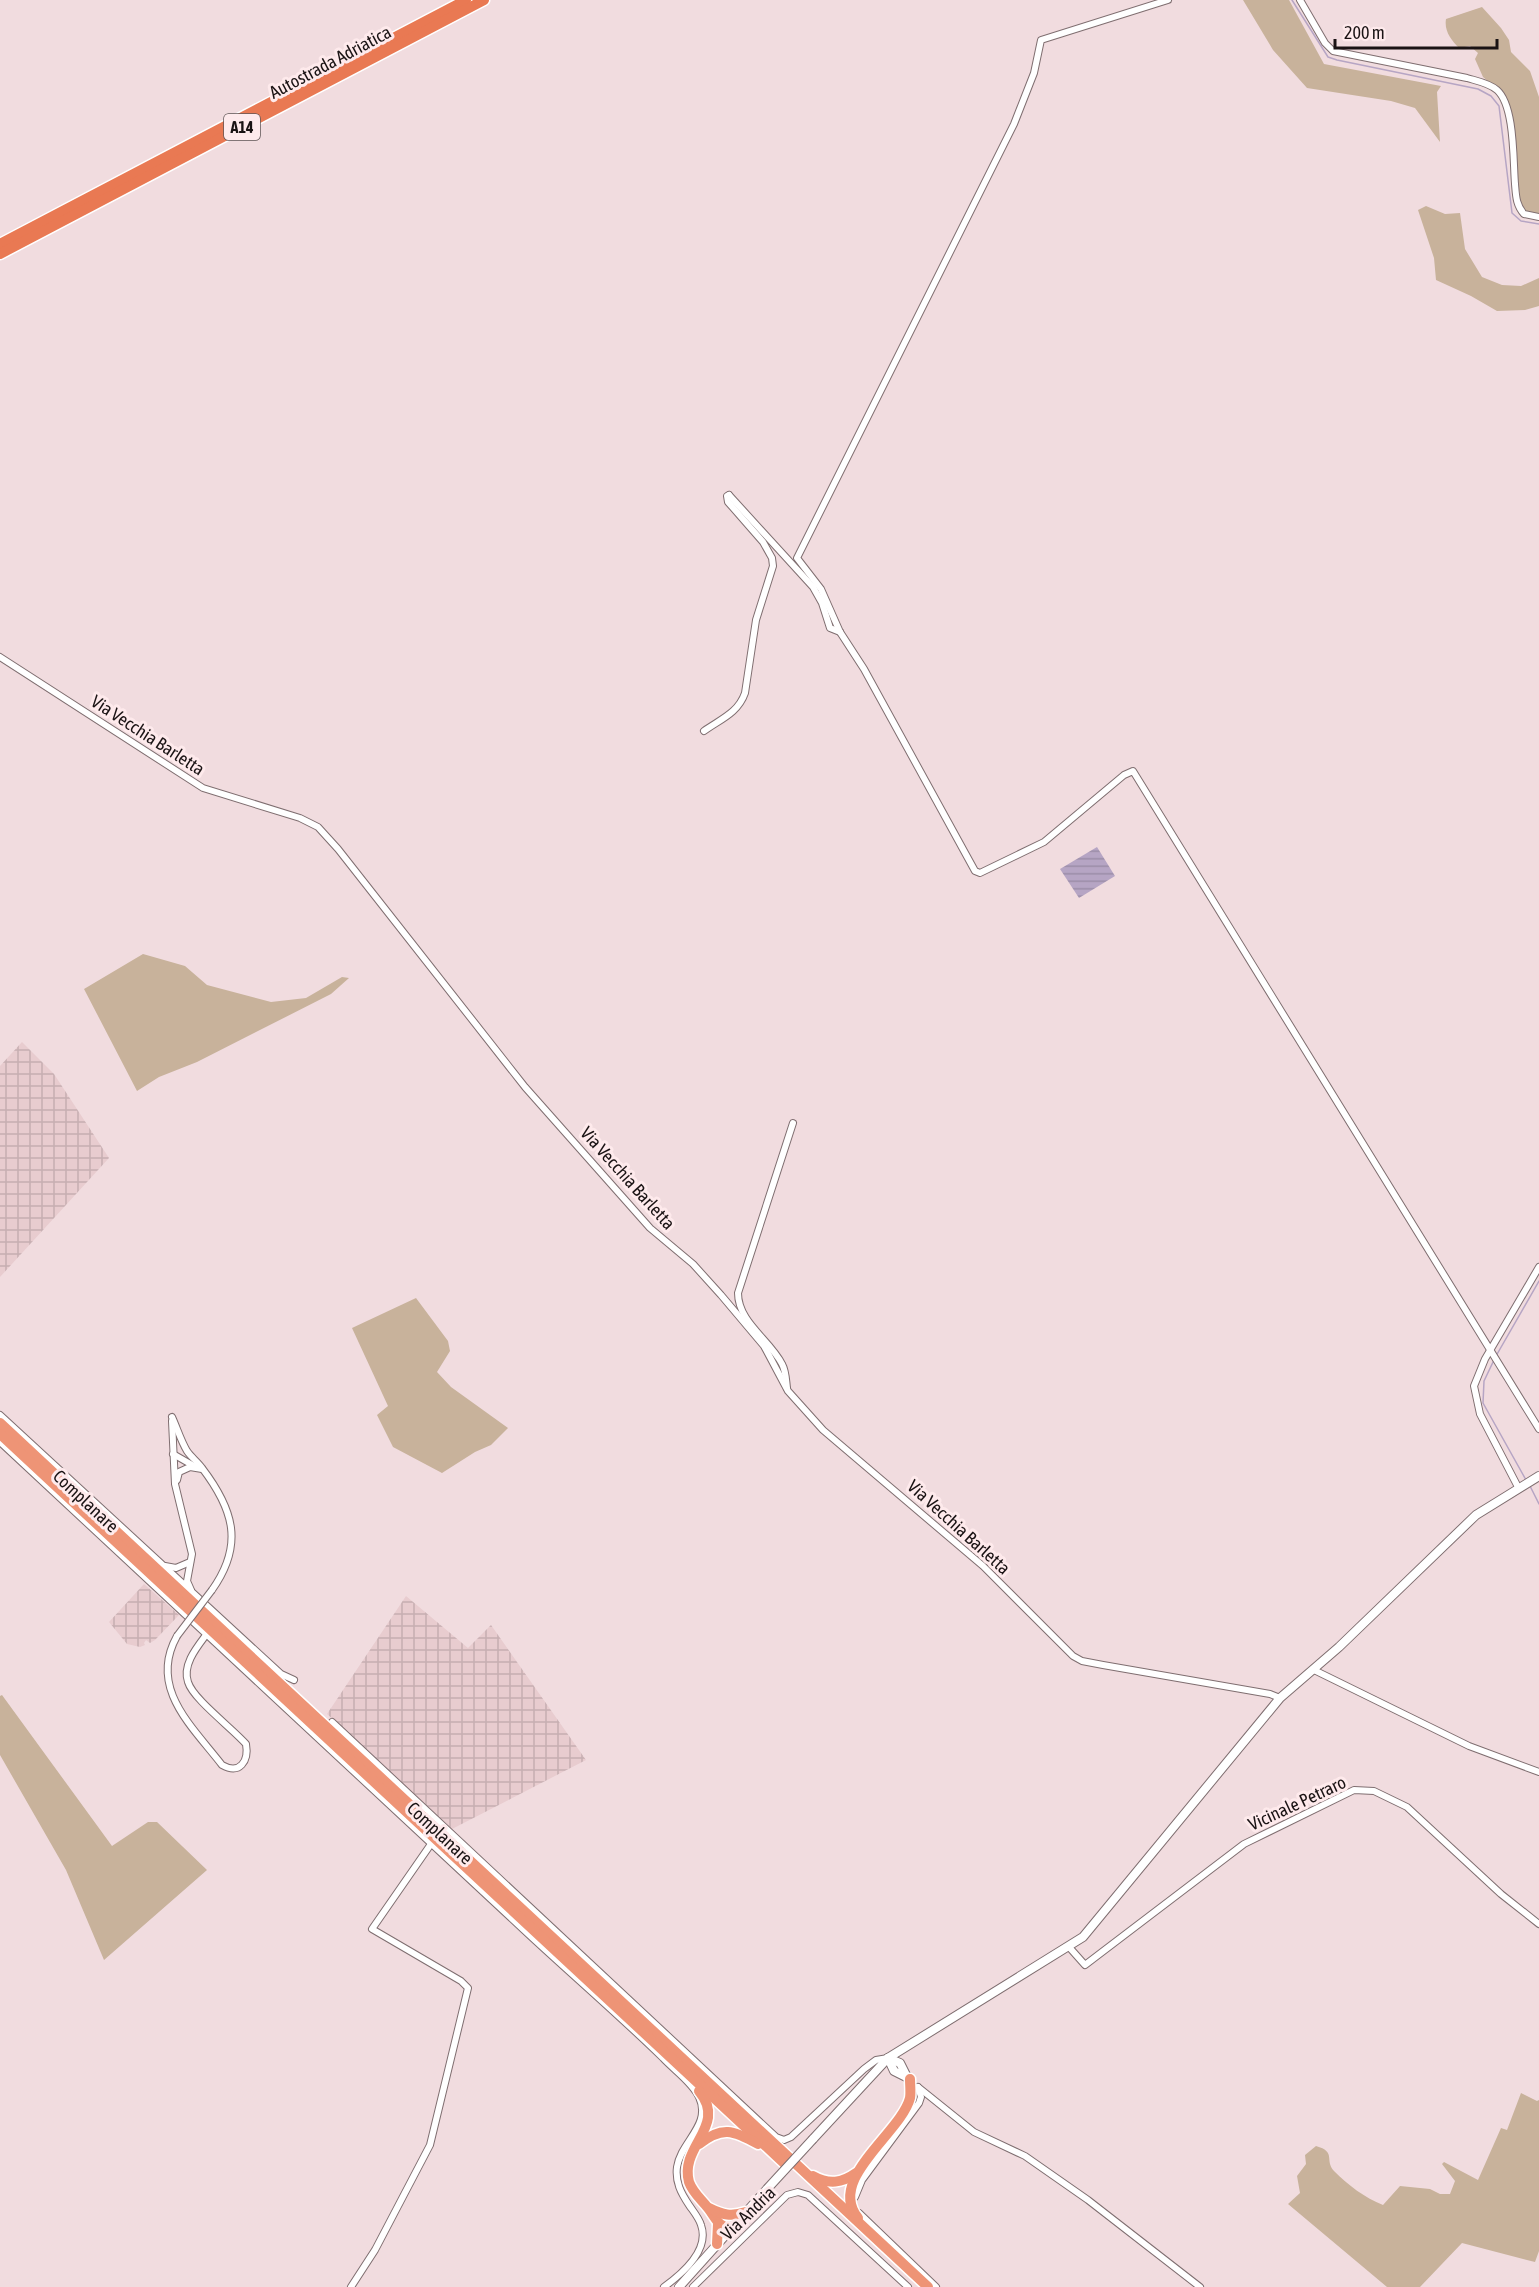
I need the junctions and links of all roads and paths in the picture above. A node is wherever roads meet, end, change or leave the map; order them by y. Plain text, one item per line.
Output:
1 (466, 0) edge
2 (484, 0) edge
3 (1168, 0) edge
4 (1300, 0) edge
5 (1539, 218) edge
6 (0, 244) edge
7 (0, 254) edge
8 (840, 632) junction
9 (0, 657) edge
10 (704, 731) dead end
11 (793, 1123) dead end
12 (1539, 1268) edge
13 (1491, 1353) junction
14 (788, 1391) junction
15 (0, 1415) edge
16 (0, 1423) edge
17 (1539, 1430) edge
18 (0, 1434) edge
19 (0, 1442) edge
20 (188, 1452) junction
21 (173, 1454) junction
22 (203, 1469) junction
23 (1537, 1478) edge
24 (175, 1484) junction
25 (1521, 1486) junction
26 (190, 1562) junction
27 (161, 1565) junction
28 (177, 1580) junction
29 (194, 1595) junction
30 (206, 1635) junction
31 (1314, 1670) junction
32 (294, 1680) dead end
33 (1280, 1698) junction
34 (332, 1722) dead end
35 (1539, 1772) edge
36 (431, 1844) junction
37 (1539, 1924) edge
38 (1069, 1947) junction
39 (902, 2047) junction
40 (670, 2057) junction
41 (888, 2058) junction
42 (900, 2063) junction
43 (875, 2070) junction
44 (894, 2071) junction
45 (912, 2081) junction
46 (696, 2146) junction
47 (772, 2151) junction
48 (790, 2159) junction
49 (859, 2171) junction
50 (746, 2212) junction
51 (720, 2219) junction
52 (731, 2229) junction
53 (879, 2242) junction
54 (717, 2244) junction
55 (351, 2287) edge
56 (664, 2287) edge
57 (679, 2287) edge
58 (693, 2287) edge
59 (908, 2287) edge
60 (917, 2287) edge
61 (928, 2287) edge
62 (936, 2287) edge
63 (1200, 2287) edge

1 - 6 highway, Autostrada Adriatica / A14
2 - 7 highway, Autostrada Adriatica / A14
3 - 8 street
4 - 5 street
8 - 10 street
8 - 13 street
9 - 14 street, Via Vecchia Barletta
11 - 14 street
12 - 13 street
13 - 17 street
13 - 25 street
14 - 33 street, Via Vecchia Barletta
15 - 27 street, Complanare
16 - 48 highway
18 - 40 highway
19 - 30 street, Complanare
20 - 21 street
20 - 21 street
20 - 22 street
21 - 22 street
21 - 24 street
22 - 24 street
22 - 30 street, bridge
23 - 25 street
24 - 26 street
25 - 31 street
26 - 27 street
26 - 28 street
26 - 29 street
27 - 28 street, Complanare
28 - 29 street, Complanare
29 - 32 street, Complanare
30 - 36 street, Complanare
31 - 33 street
31 - 35 street
33 - 38 street
34 - 41 street, Complanare
36 - 55 street
36 - 56 street, Complanare
37 - 38 street, Vicinale Petraro
38 - 39 street
39 - 41 street
39 - 42 street
40 - 46 highway
40 - 47 highway
41 - 42 street
41 - 43 street
41 - 44 street
42 - 45 street
43 - 44 street
43 - 50 street, bridge
44 - 45 street
45 - 49 highway
45 - 62 street
45 - 63 street
46 - 47 highway
46 - 51 highway
47 - 60 highway
48 - 49 highway
48 - 53 highway
49 - 53 highway
50 - 51 highway
50 - 52 street
51 - 52 highway
51 - 54 highway
52 - 54 street
53 - 61 highway
54 - 57 street
58 - 59 street, Via Andria

